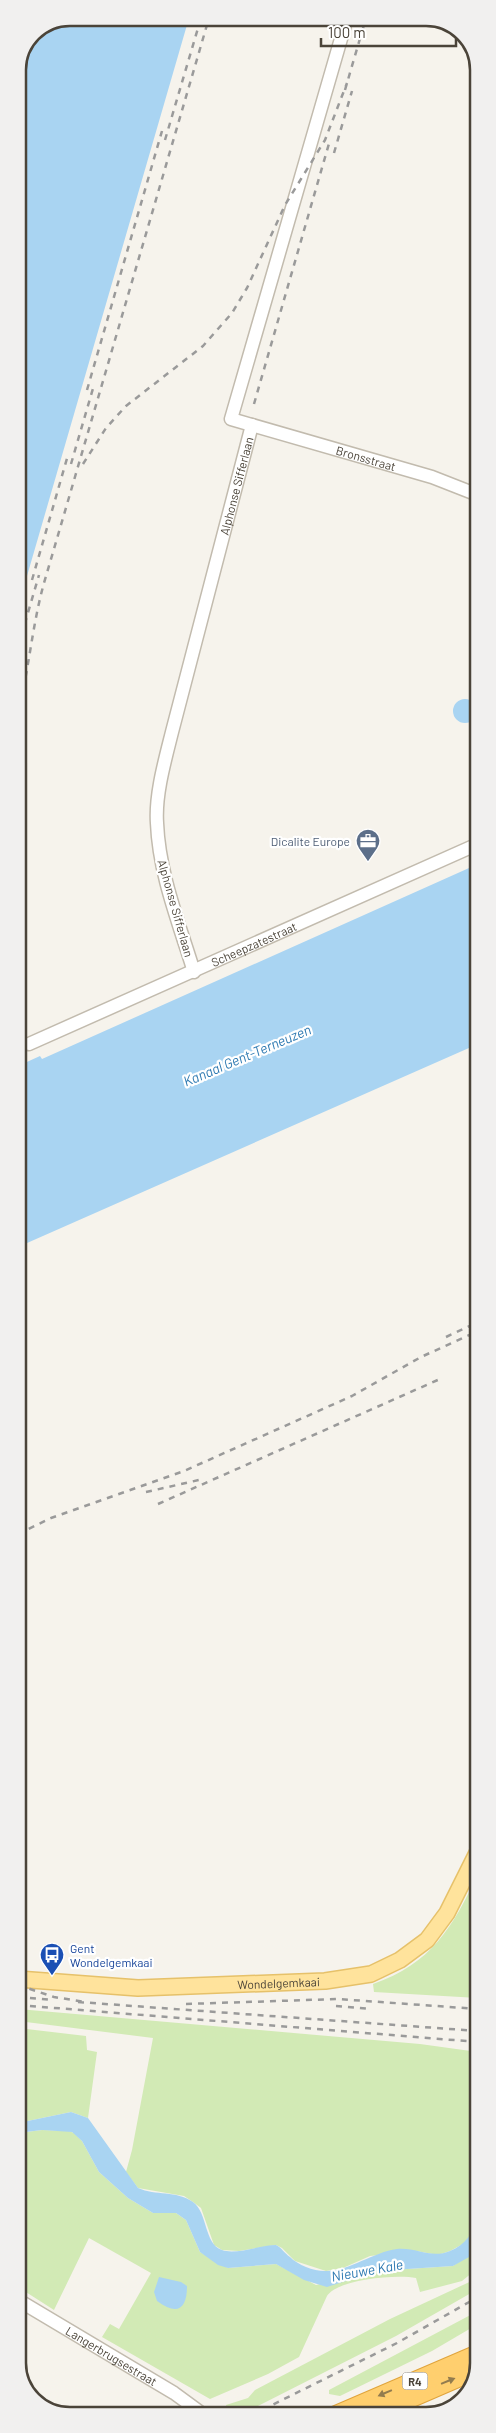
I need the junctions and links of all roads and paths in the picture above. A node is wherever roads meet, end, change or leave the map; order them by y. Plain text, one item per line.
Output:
1 (345, 26) edge
2 (252, 425) junction
3 (470, 492) edge
4 (470, 848) edge
5 (194, 972) junction
6 (29, 1044) dead end
7 (470, 1867) edge
8 (26, 1980) edge
9 (26, 2305) edge
10 (470, 2357) edge
11 (468, 2373) edge
12 (356, 2406) edge
13 (393, 2406) edge
14 (193, 2407) edge

1 - 2 street, Alphonse Sifferlaan
2 - 3 street, Bronsstraat
2 - 5 street, Alphonse Sifferlaan
4 - 5 street, Scheepzatestraat
5 - 6 street, Scheepzatestraat
7 - 8 main road, Wondelgemkaai
9 - 14 street, Langerbrugsestraat
10 -> 12 highway, R4
13 -> 11 highway, R4

